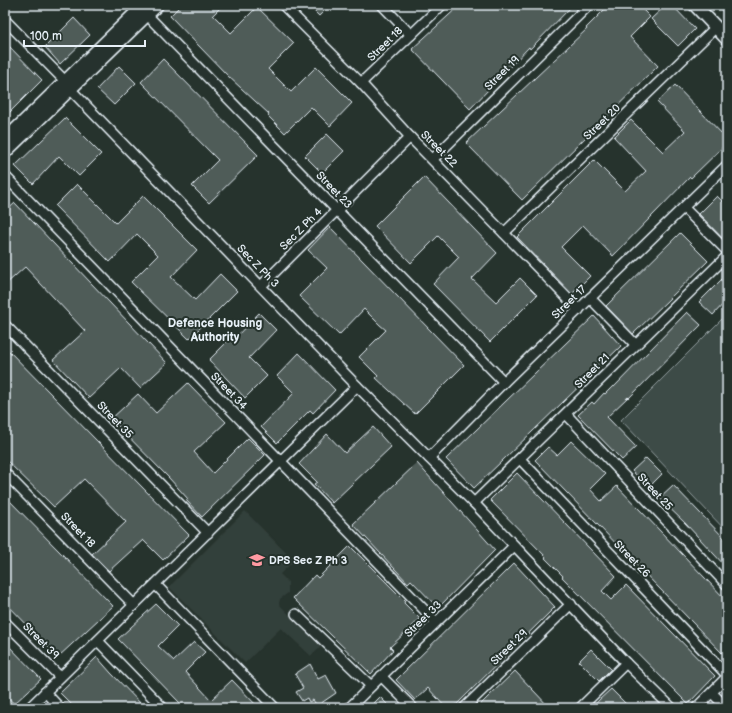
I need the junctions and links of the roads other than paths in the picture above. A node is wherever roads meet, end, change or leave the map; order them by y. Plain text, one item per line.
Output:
1 (157, 5) edge
2 (283, 5) edge
3 (382, 5) edge
4 (442, 5) edge
5 (589, 5) edge
6 (695, 5) edge
7 (142, 8) edge
8 (5, 20) edge
9 (716, 27) junction
10 (411, 35) junction
11 (727, 38) edge
12 (361, 83) junction
13 (68, 85) junction
14 (410, 137) junction
15 (5, 140) edge
16 (5, 152) edge
17 (433, 159) junction
18 (727, 165) edge
19 (5, 176) edge
20 (684, 208) junction
21 (337, 210) junction
22 (504, 233) junction
23 (727, 250) edge
24 (727, 256) edge
25 (261, 286) junction
26 (590, 298) junction
27 (579, 310) junction
28 (5, 325) edge
29 (635, 344) junction
30 (504, 382) junction
31 (357, 386) junction
32 (566, 414) junction
33 (429, 458) junction
34 (520, 459) junction
35 (281, 462) junction
36 (5, 473) edge
37 (474, 503) junction
38 (208, 533) junction
39 (514, 546) junction
40 (156, 585) junction
41 (727, 585) edge
42 (570, 604) junction
43 (134, 605) junction
44 (296, 614) dead end
45 (5, 622) edge
46 (436, 622) junction
47 (98, 641) junction
48 (626, 663) junction
49 (381, 676) junction
50 (727, 676) edge
51 (60, 677) junction
52 (371, 686) junction
53 (45, 692) junction
54 (712, 693) junction
55 (29, 708) edge
56 (60, 708) edge
57 (163, 708) edge
58 (275, 708) edge
59 (348, 708) edge
60 (413, 708) edge
61 (464, 708) edge
62 (580, 708) edge
63 (672, 708) edge
64 (696, 708) edge
65 (727, 708) edge

1 - 7 main road
2 - 12 street, Street 22
3 - 10 street
4 - 10 street, Street 18
5 - 17 street, Street 19
6 - 9 main road
7 - 13 main road
7 - 21 street, Street 23
8 - 13 street, Sec Z Ph 3
9 - 11 main road
9 - 22 street, Street 20
10 - 12 street, Street 18
12 - 14 street, Street 22
13 - 15 main road
13 - 16 main road
13 - 25 street, Sec Z Ph 3
14 - 17 street, Street 22
14 - 21 street, Sec Z Ph 4
17 - 22 street, Street 22
18 - 20 street, Street 17
19 - 35 street, Street 34
20 - 23 street
20 - 26 street, Street 17
21 - 25 street, Sec Z Ph 4
21 - 30 street, Street 23
22 - 27 street, Street 22
24 - 29 street, Street 21
25 - 31 street, Sec Z Ph 3
26 - 27 street, Street 17
26 - 29 street
27 - 30 street, Street 17
28 - 38 street, Street 35
29 - 32 street, Street 21
30 - 33 street, Street 17
31 - 33 street, Sec Z Ph 3
31 - 35 street
32 - 34 street, Street 21
32 - 41 street, Street 25
33 - 37 street, Sec Z Ph 3
34 - 37 street, Street 21
34 - 50 street, Street 26
35 - 38 street
35 - 46 street, Street 34
36 - 43 street, Street 18
37 - 39 street, Sec Z Ph 3
38 - 40 street
39 - 42 street, Sec Z Ph 3
39 - 46 street, Street 33
40 - 43 street
40 - 58 street
42 - 48 street, Sec Z Ph 3
42 - 61 street, Street 29
43 - 47 street
44 - 52 street
45 - 51 street, Street 39
46 - 49 street, Street 33
47 - 51 street
47 - 57 street
48 - 62 street
48 - 63 street, Sec Z Ph 3
49 - 52 street, Street 33
49 - 60 street
50 - 54 street
51 - 53 street
52 - 59 street, Street 33
53 - 55 street
53 - 56 street
54 - 64 street
54 - 65 street

